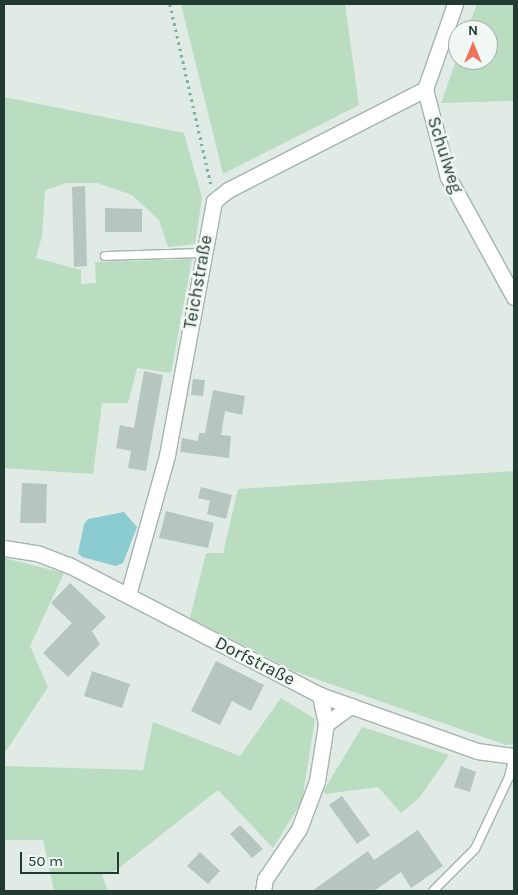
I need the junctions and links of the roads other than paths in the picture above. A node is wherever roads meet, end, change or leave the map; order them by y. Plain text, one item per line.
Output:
1 (455, 4) edge
2 (425, 89) junction
3 (203, 252) junction
4 (104, 256) dead end
5 (514, 296) edge
6 (4, 548) edge
7 (128, 595) junction
8 (320, 694) junction
9 (351, 706) junction
10 (326, 724) junction
11 (514, 756) edge
12 (263, 891) edge
13 (433, 891) edge

1 - 2 street
2 - 3 street, Teichstraße
2 - 5 street, Schulweg
3 - 4 lane
3 - 7 street, Teichstraße
6 - 7 street, Dorfstraße
7 - 8 street, Dorfstraße
8 - 9 street, Dorfstraße
8 - 10 street
9 - 10 street
9 - 11 street, Dorfstraße
10 - 12 street
11 - 13 lane

